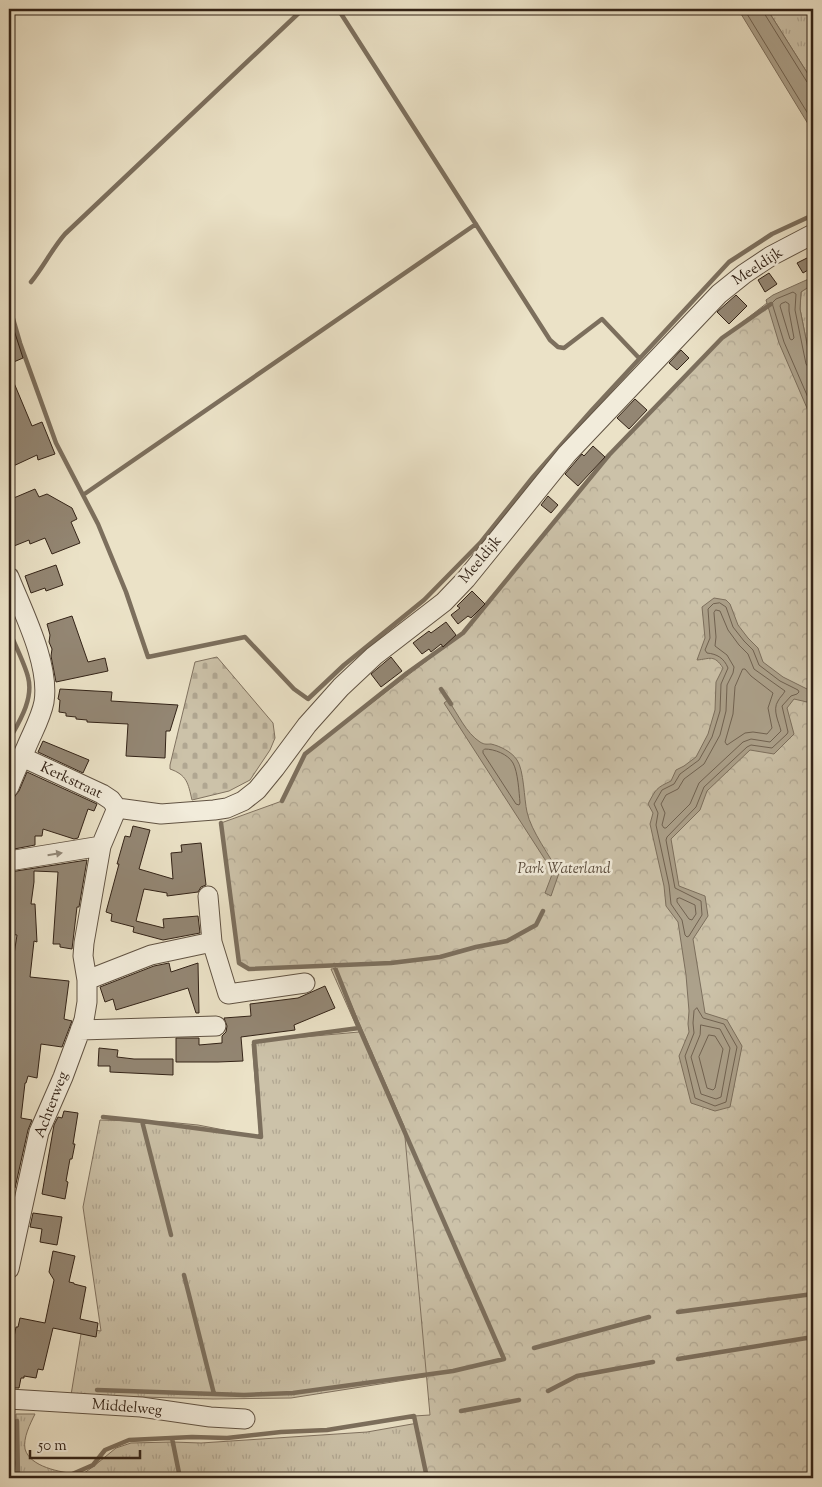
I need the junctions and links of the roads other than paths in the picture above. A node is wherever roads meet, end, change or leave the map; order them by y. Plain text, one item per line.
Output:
1 (813, 234) edge
2 (9, 577) edge
3 (16, 750) edge
4 (9, 787) edge
5 (117, 808) junction
6 (101, 846) junction
7 (9, 861) edge
8 (208, 896) dead end
9 (212, 942) junction
10 (87, 980) junction
11 (305, 983) dead end
12 (216, 1026) dead end
13 (80, 1030) junction
14 (9, 1269) edge
15 (9, 1399) edge
16 (245, 1419) dead end

1 - 5 street, Meeldijk
2 - 3 street
3 - 4 street
3 - 5 street, Kerkstraat
5 - 6 street, Achterweg
7 -> 6 street
6 - 10 street, Achterweg
8 - 9 street
9 - 10 street
9 - 11 street
10 - 13 street, Achterweg
12 - 13 street
13 - 14 street, Achterweg
15 - 16 street, Middelweg

